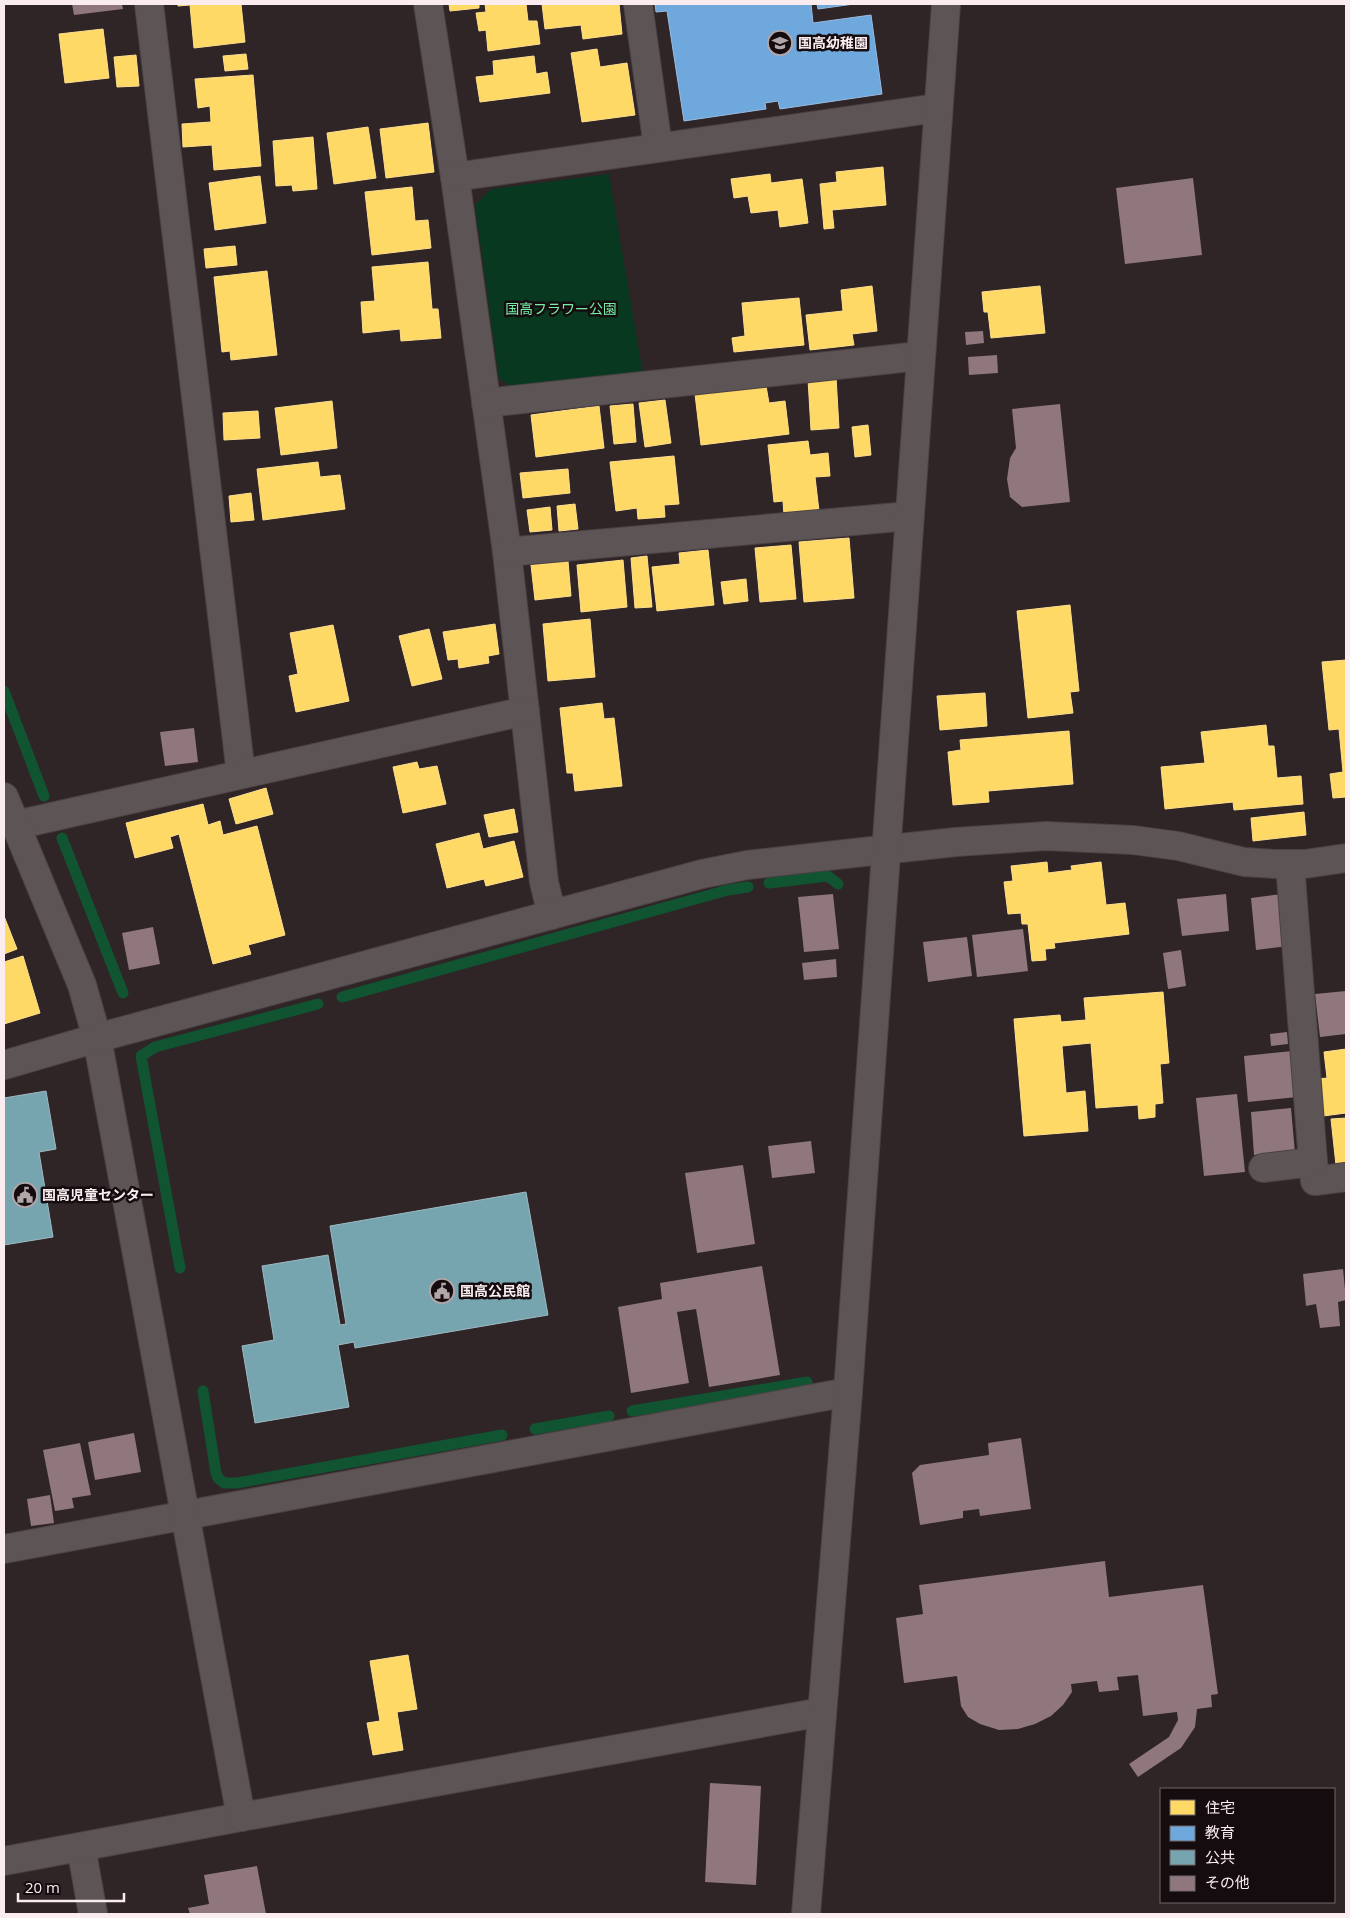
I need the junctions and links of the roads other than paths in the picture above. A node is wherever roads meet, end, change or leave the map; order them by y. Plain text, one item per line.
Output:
1 (149, 4) edge
2 (428, 4) edge
3 (638, 4) edge
4 (946, 4) edge
5 (937, 108) junction
6 (658, 148) junction
7 (455, 176) junction
8 (920, 356) junction
9 (486, 403) junction
10 (909, 516) junction
11 (507, 552) junction
12 (524, 711) junction
13 (241, 774) junction
14 (4, 797) edge
15 (16, 825) junction
16 (885, 850) junction
17 (1346, 858) edge
18 (1290, 864) junction
19 (552, 915) junction
20 (97, 1038) junction
21 (4, 1065) edge
22 (1313, 1162) junction
23 (1263, 1168) dead end
24 (1346, 1177) edge
25 (848, 1392) junction
26 (186, 1514) junction
27 (4, 1549) edge
28 (822, 1712) junction
29 (242, 1818) junction
30 (81, 1846) junction
31 (4, 1861) edge
32 (93, 1914) edge
33 (806, 1914) edge

1 - 13 street
2 - 7 street
3 - 6 street
4 - 5 street
5 - 6 street
5 - 8 street
6 - 7 street
7 - 9 street
8 - 9 street
8 - 10 street
9 - 11 street
10 - 11 street
10 - 16 street
11 - 12 street
12 - 13 street
12 - 19 street
13 - 15 street
14 - 15 street
15 - 20 street
16 - 18 street
16 - 19 street
16 - 25 street
17 - 18 street
18 - 22 street
19 - 20 street
20 - 21 street
20 - 26 street
22 - 23 street
22 - 24 street
25 - 26 street
25 - 28 street
26 - 27 street
26 - 29 street
28 - 29 street
28 - 33 street
29 - 30 street
30 - 31 street
30 - 32 street

